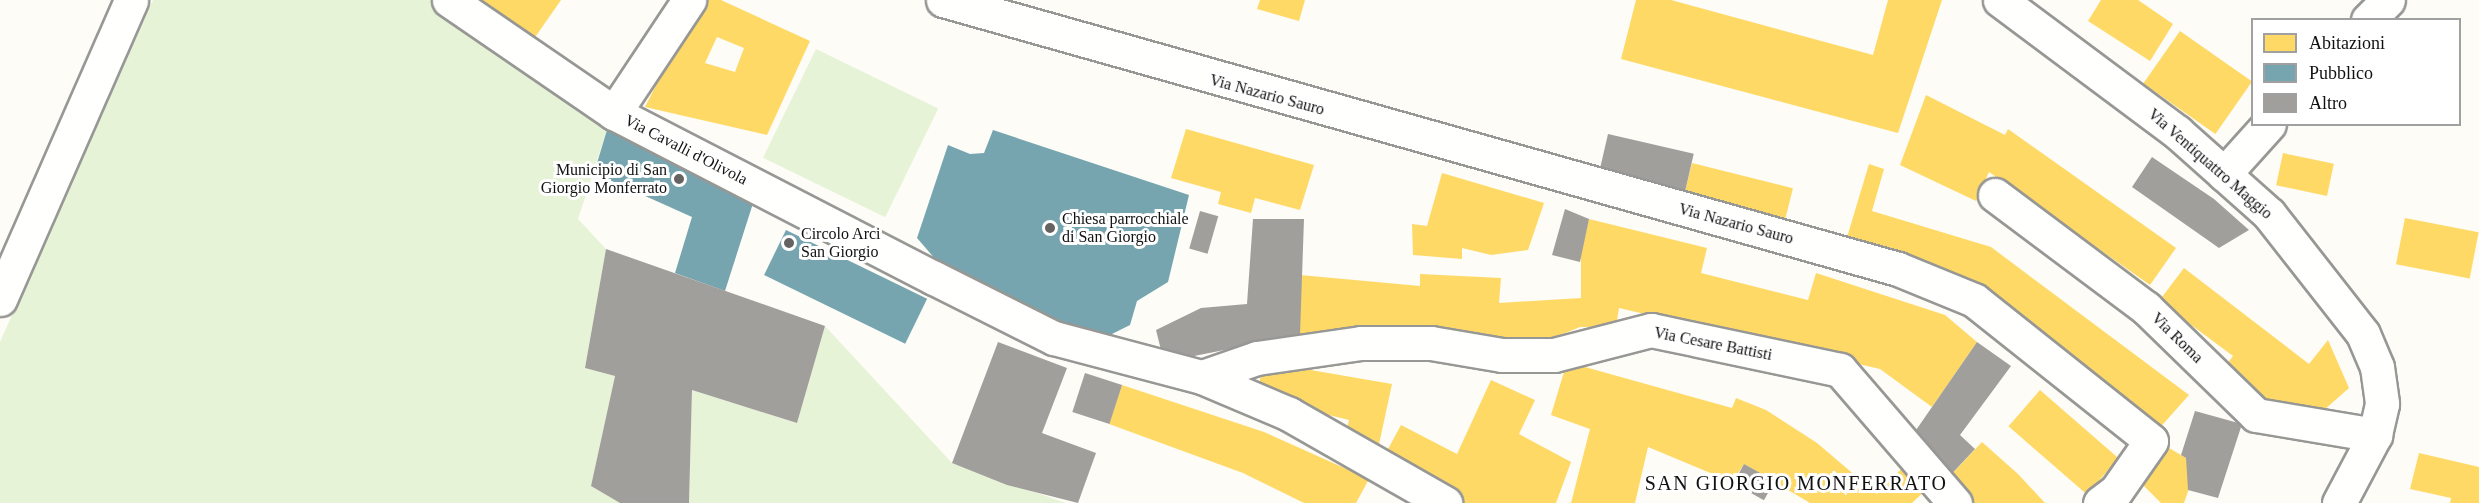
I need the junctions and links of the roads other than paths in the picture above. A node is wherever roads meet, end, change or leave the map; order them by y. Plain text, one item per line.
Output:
1 (131, 0) edge
2 (450, 0) edge
3 (689, 0) edge
4 (943, 0) edge
5 (2000, 0) edge
6 (2388, 0) edge
7 (2370, 18) edge
8 (614, 113) junction
9 (2267, 126) edge
10 (2223, 174) junction
11 (1995, 195) dead end
12 (0, 299) edge
13 (1202, 377) junction
14 (2375, 435) junction
15 (1445, 503) edge
16 (1955, 503) edge
17 (2100, 503) edge
18 (2339, 503) edge

1 - 12 street
2 - 8 street, Via Cavalli d'Olivola
3 - 8 street
4 - 17 street, Via Nazario Sauro
5 - 10 street, Via Ventiquattro Maggio
6 - 7 street
8 - 13 street, Via Cavalli d'Olivola
9 - 10 street
10 - 14 street, Via Ventiquattro Maggio
11 - 14 street, Via Roma
13 - 15 street, Via Cavalli d'Olivola
13 - 16 street, Via Cesare Battisti
14 - 18 street

